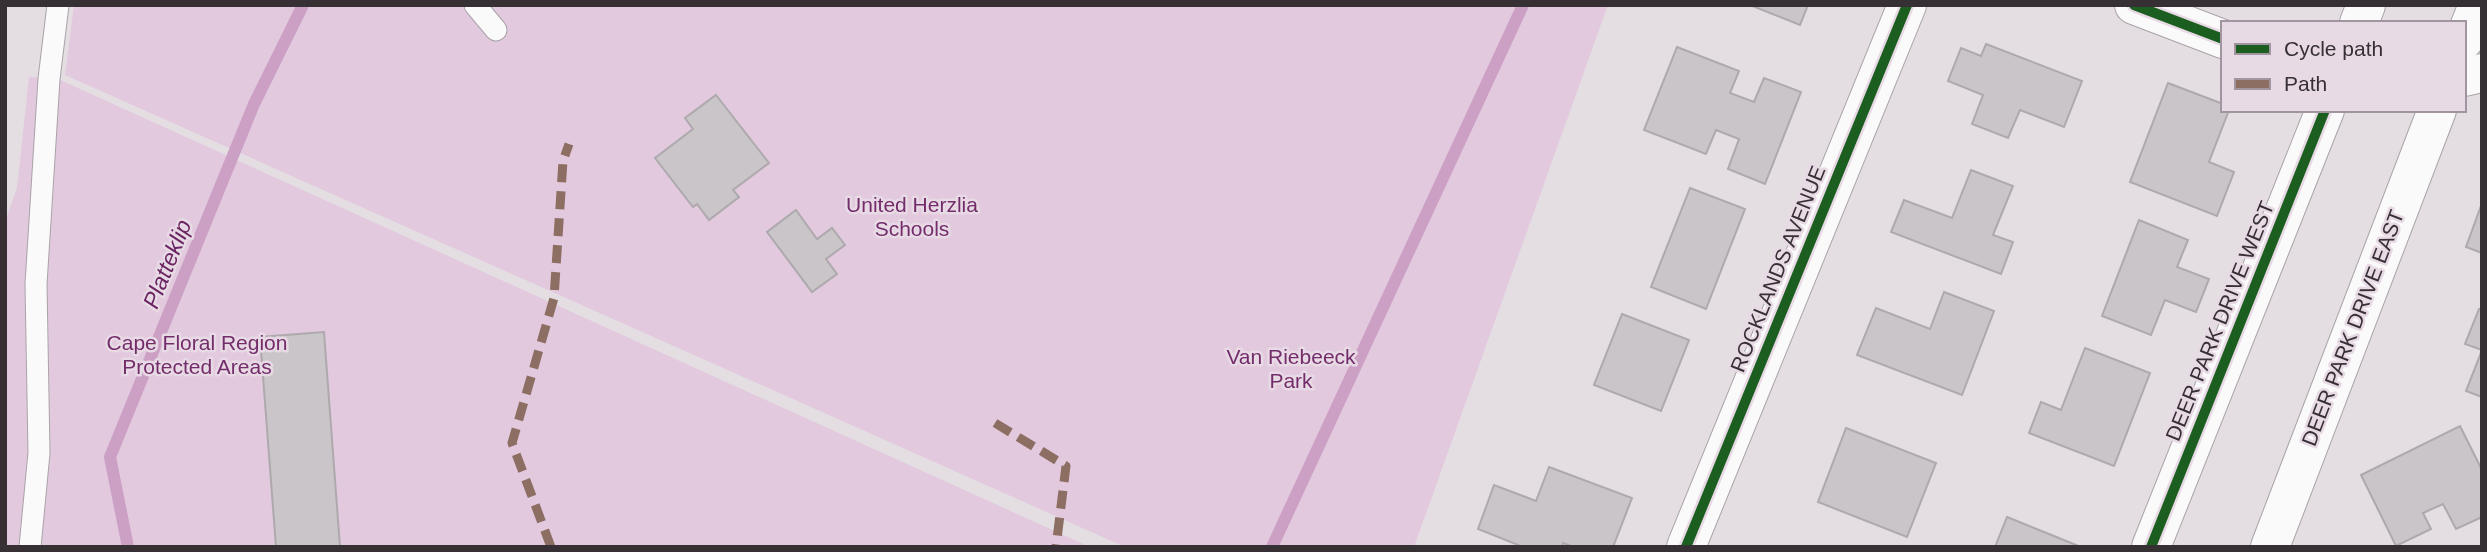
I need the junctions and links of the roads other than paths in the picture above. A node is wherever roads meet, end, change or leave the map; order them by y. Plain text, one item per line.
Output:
1 (58, 5) edge
2 (475, 5) edge
3 (1907, 5) edge
4 (2134, 5) edge
5 (2478, 5) edge
6 (496, 30) dead end
7 (2466, 35) edge
8 (2221, 38) edge
9 (2324, 112) edge
10 (2436, 112) edge
11 (30, 547) edge
12 (1686, 547) edge
13 (2151, 547) edge
14 (2270, 547) edge

1 - 11 lane
2 - 6 lane
3 - 12 street, ROCKLANDS AVENUE
4 - 8 street
5 - 7 street
9 - 13 street, DEER PARK DRIVE WEST
10 - 14 street, DEER PARK DRIVE EAST

